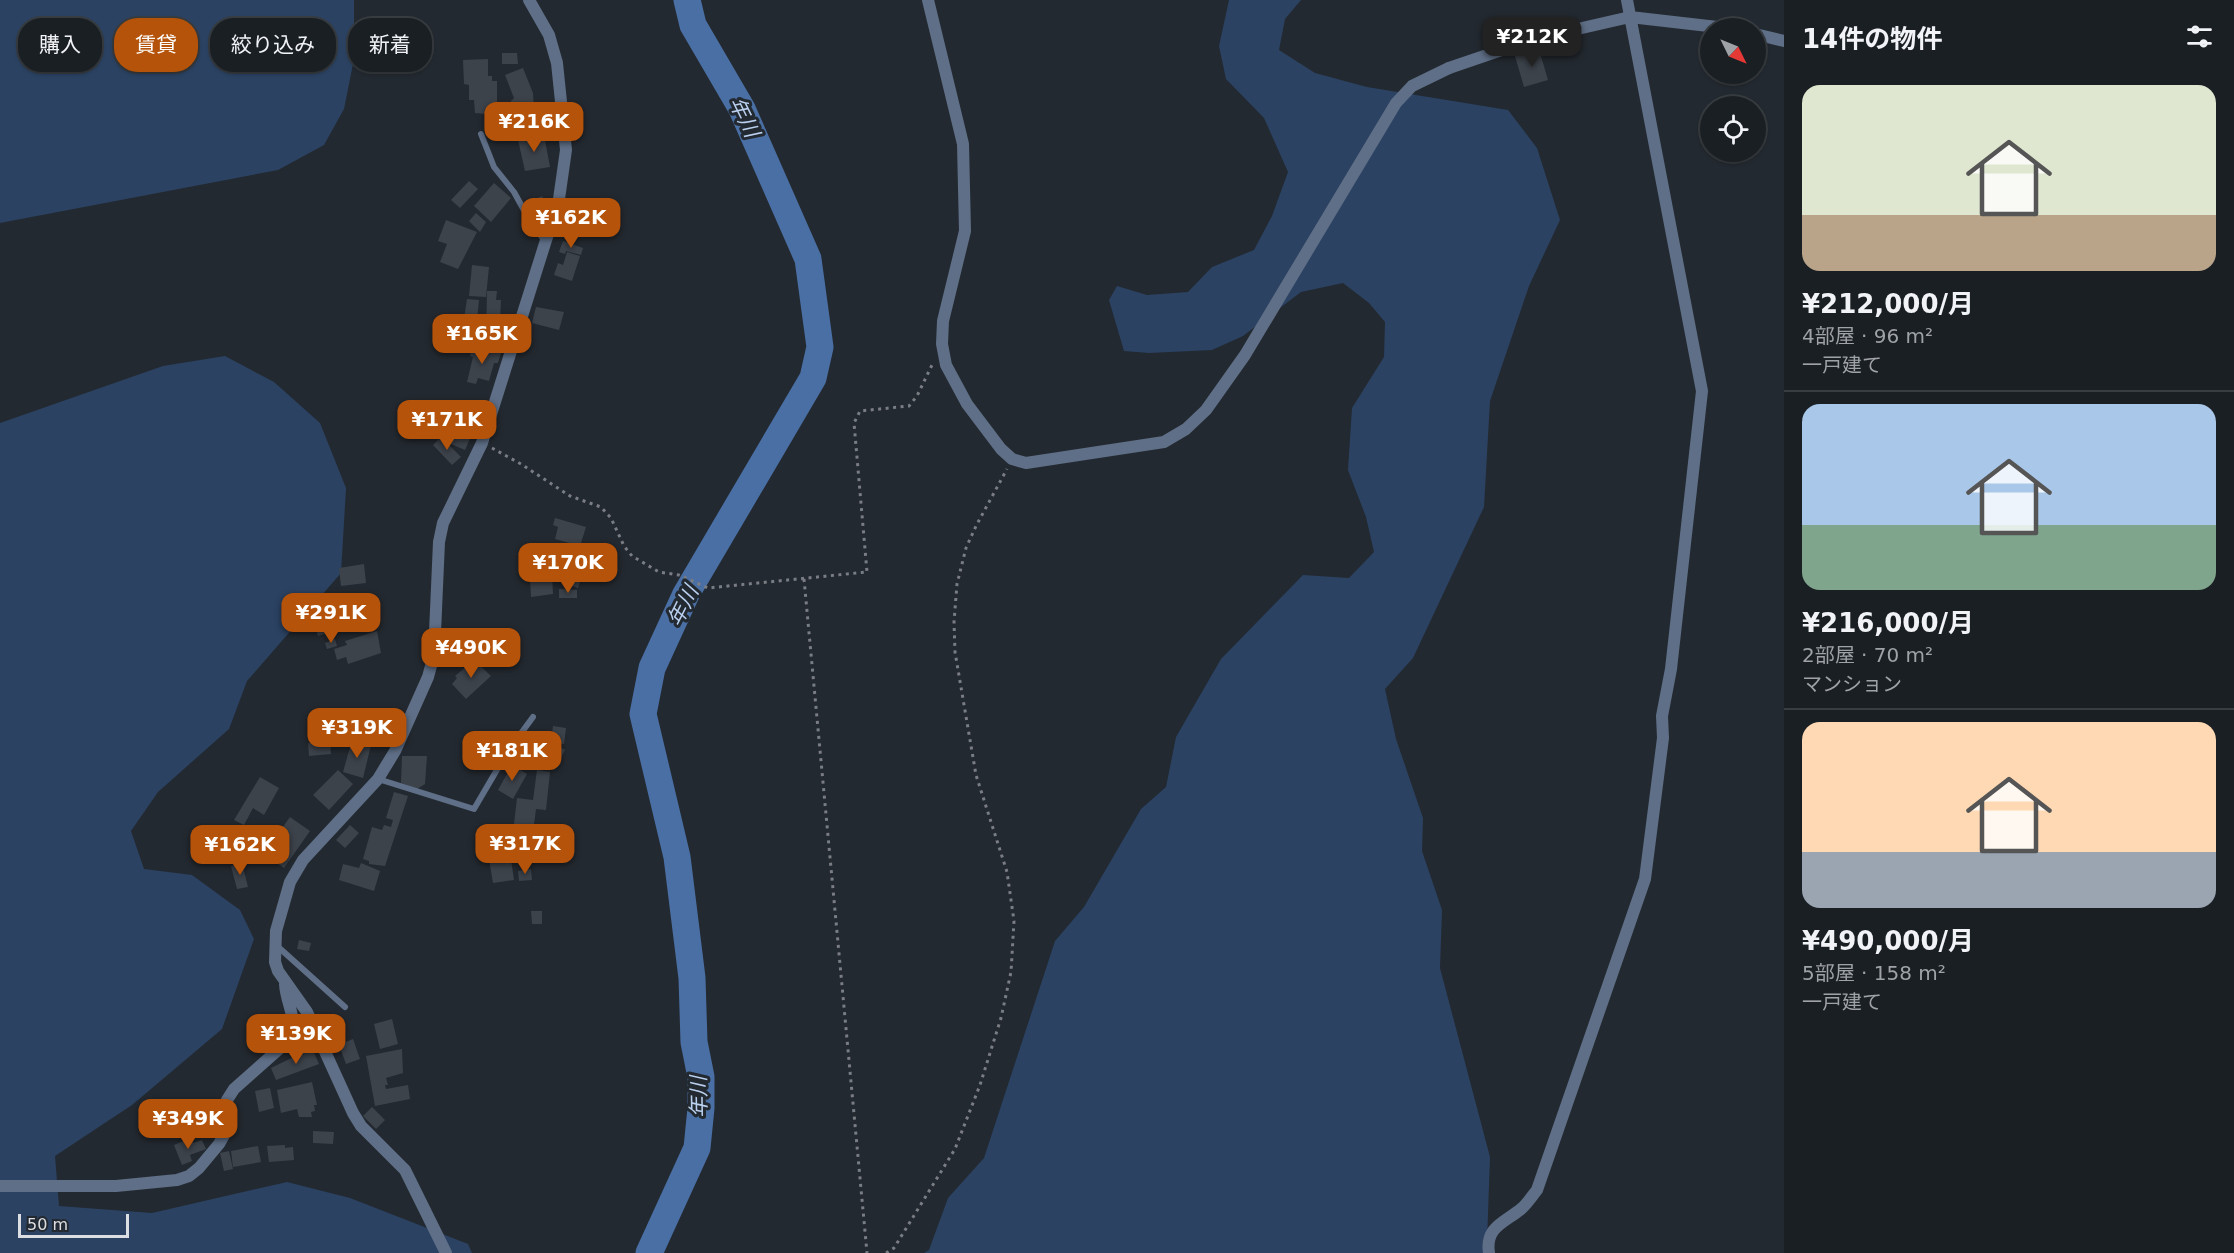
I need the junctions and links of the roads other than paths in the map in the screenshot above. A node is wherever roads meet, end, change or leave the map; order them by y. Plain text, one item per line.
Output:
1 (529, 0) edge
2 (928, 0) edge
3 (1627, 0) edge
4 (1630, 17) junction
5 (1700, 25) edge
6 (1766, 37) edge
7 (1784, 41) edge
8 (481, 134) dead end
9 (546, 241) junction
10 (533, 717) dead end
11 (378, 779) junction
12 (275, 944) junction
13 (285, 984) junction
14 (345, 1007) dead end
15 (0, 1186) edge
16 (446, 1253) edge
17 (1489, 1253) edge

1 - 9 street
2 - 4 street
3 - 4 street
4 - 5 street
4 - 17 street
6 - 7 street
8 - 9 lane
9 - 11 street
10 - 11 lane
11 - 12 street
12 - 13 street
12 - 14 lane
13 - 15 street
13 - 16 street

